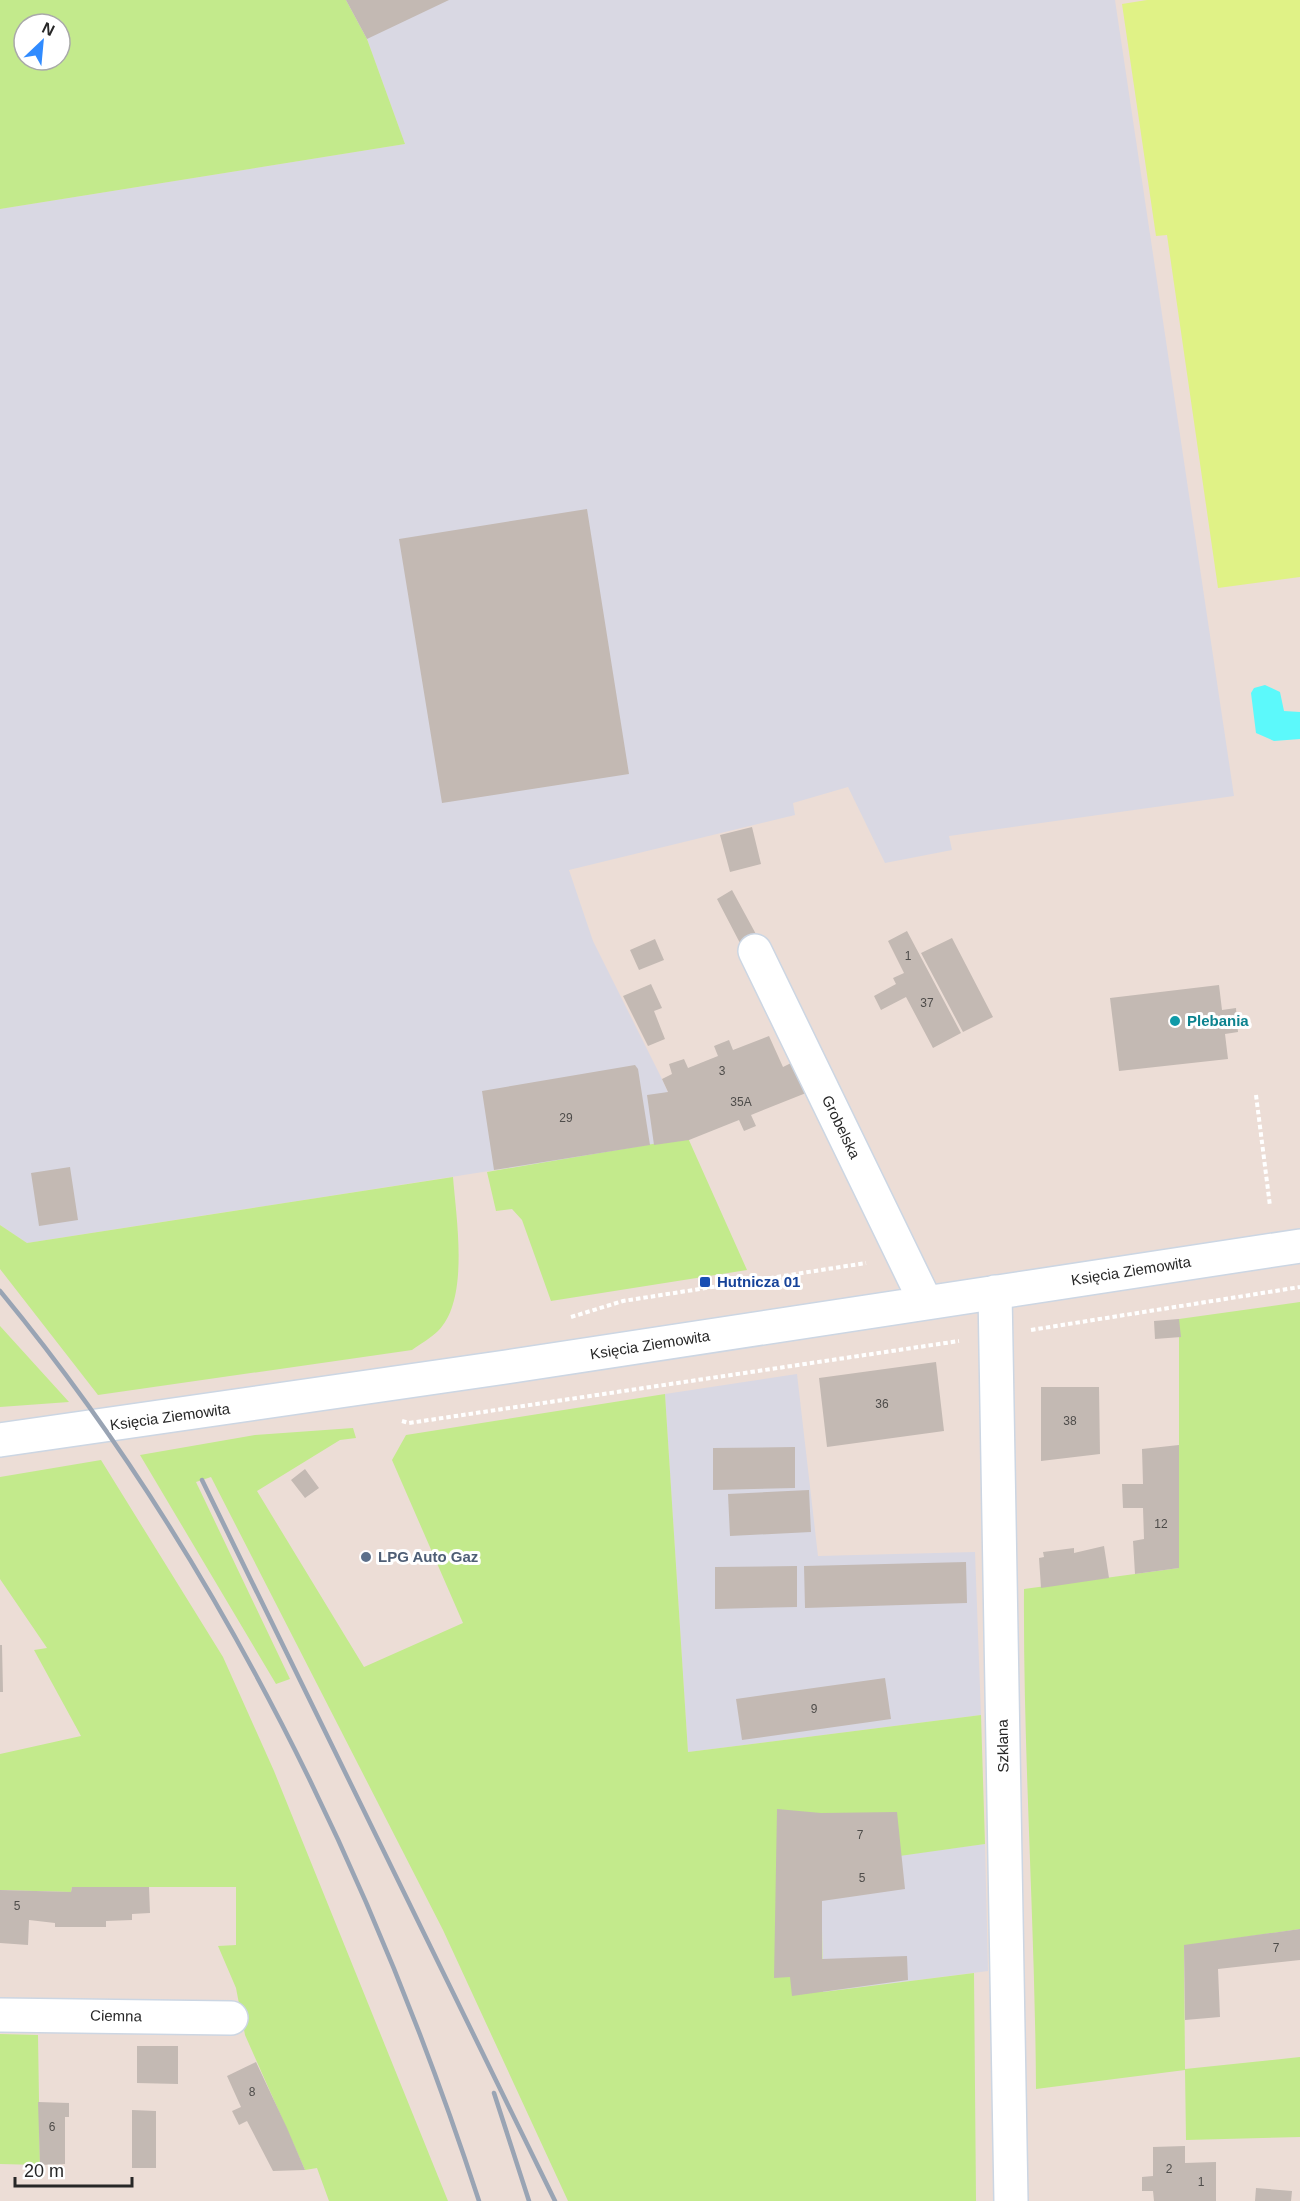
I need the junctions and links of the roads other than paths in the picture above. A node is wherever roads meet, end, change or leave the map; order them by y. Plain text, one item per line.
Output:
1 (755, 951) dead end
2 (1300, 1246) edge
3 (994, 1292) junction
4 (926, 1304) junction
5 (0, 1440) edge
6 (0, 2015) edge
7 (231, 2018) dead end
8 (1011, 2201) edge

1 - 4 street, Grobelska
2 - 3 street, Księcia Ziemowita
3 - 4 street, Księcia Ziemowita
3 - 8 street, Szklana
4 - 5 street, Księcia Ziemowita
6 - 7 street, Ciemna

